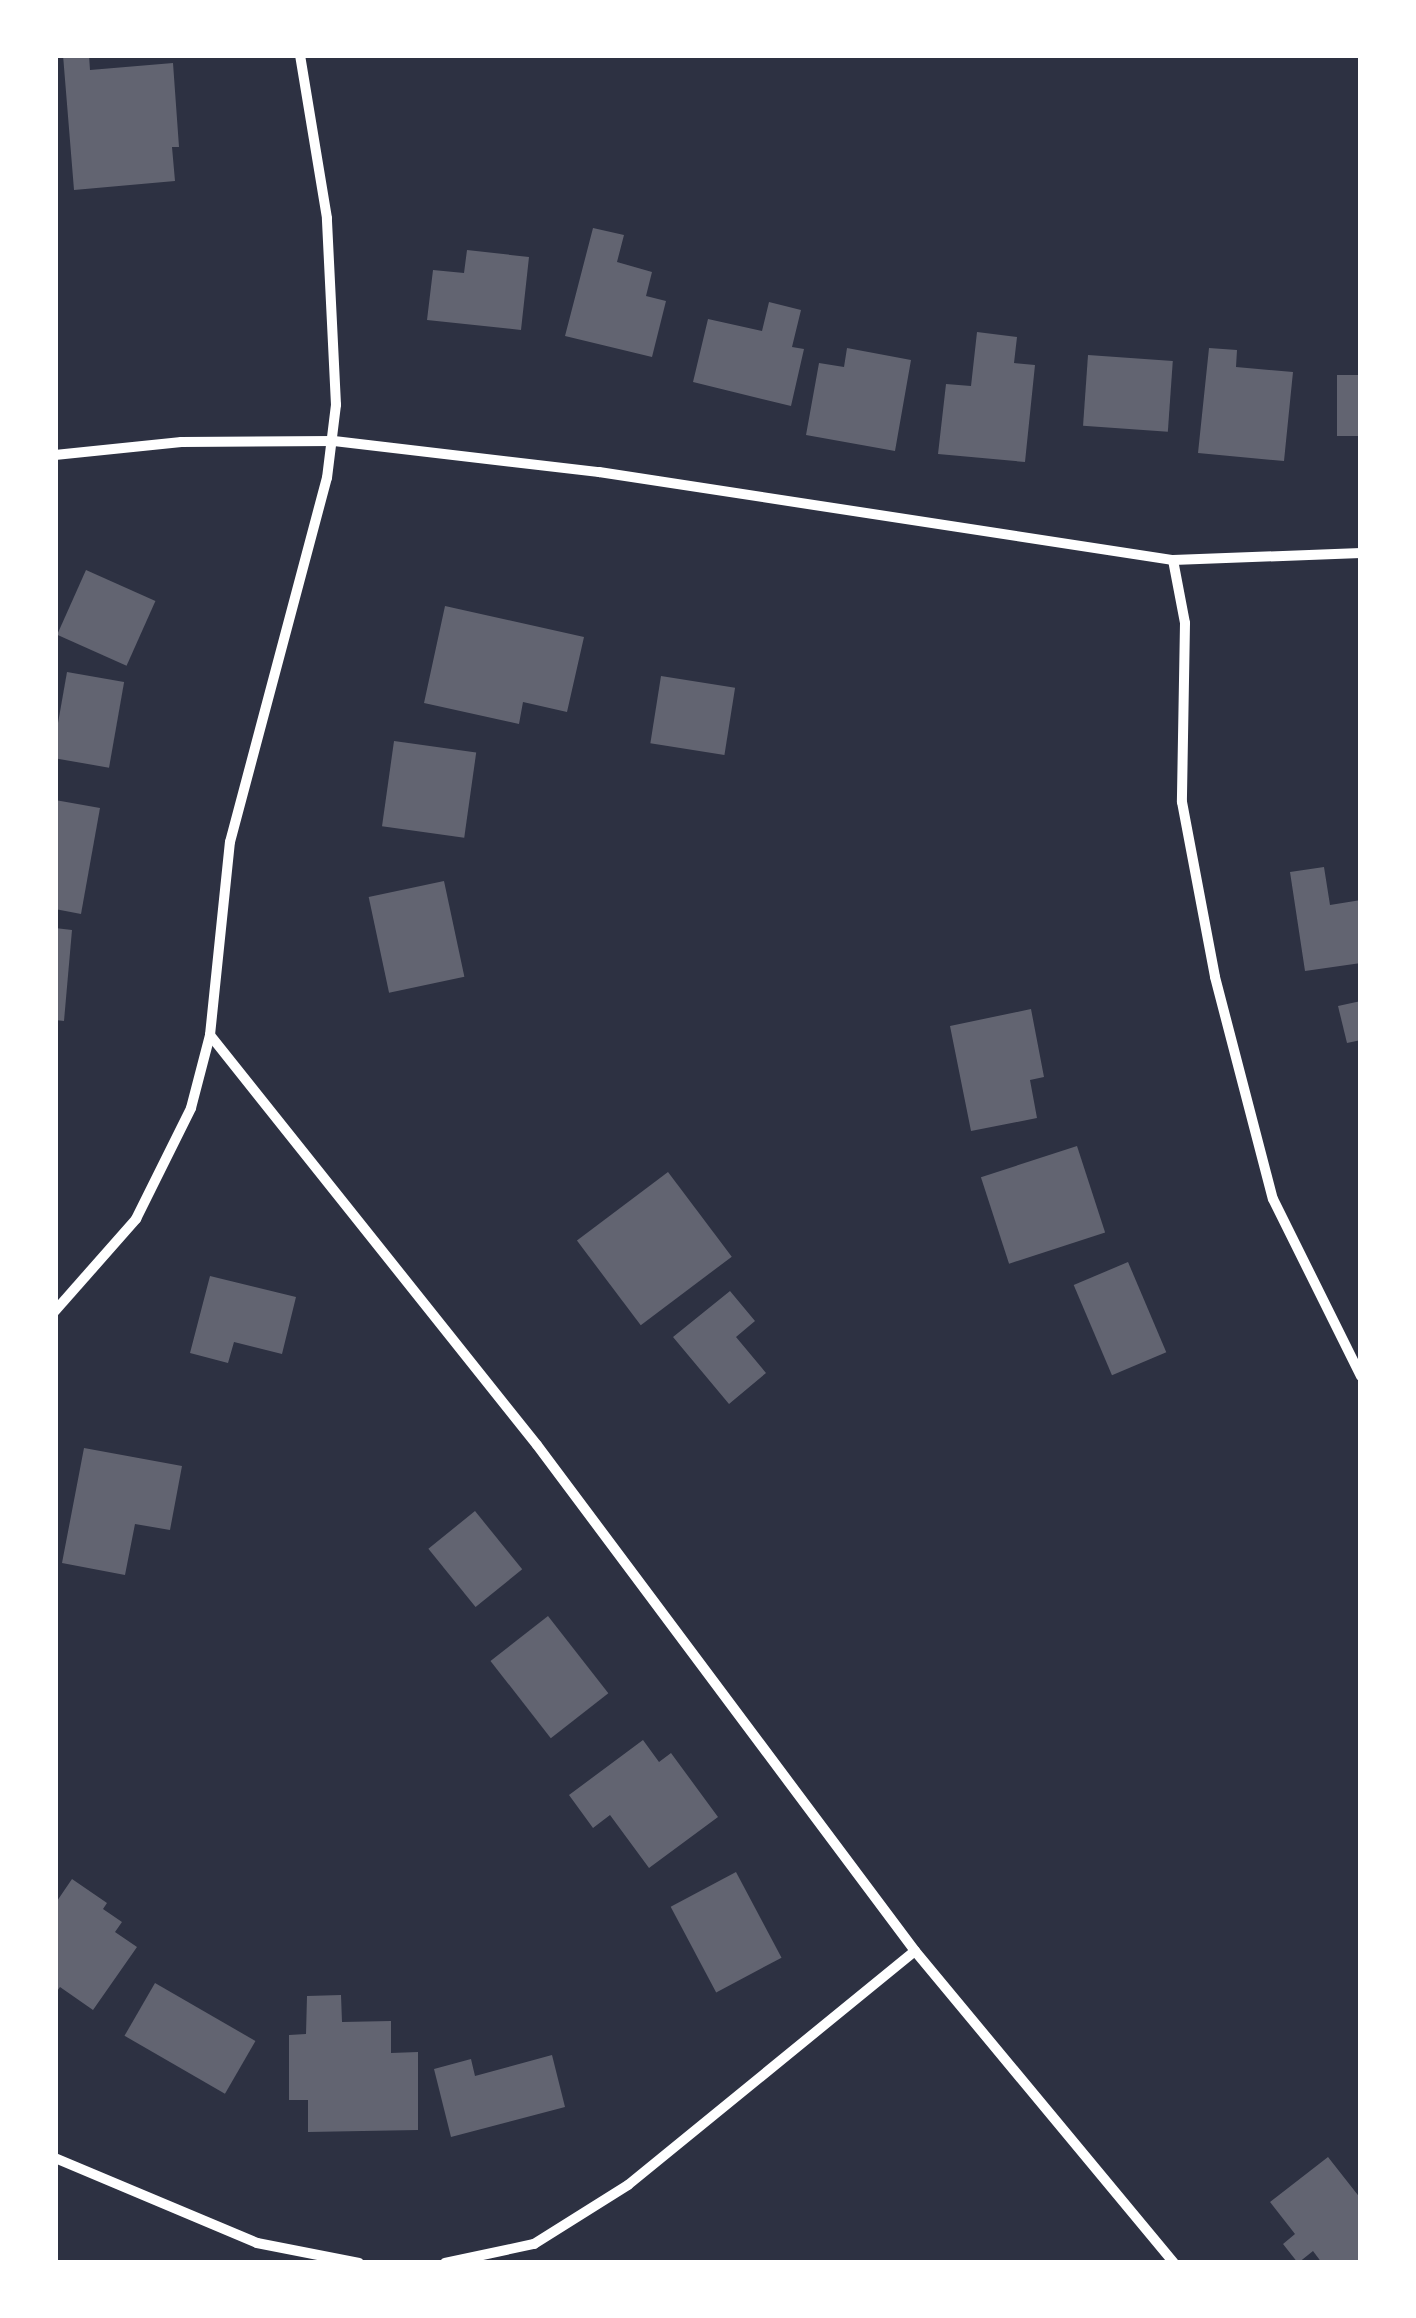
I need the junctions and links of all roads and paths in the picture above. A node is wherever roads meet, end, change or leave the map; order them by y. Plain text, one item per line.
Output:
1 (300, 55) edge
2 (334, 441) junction
3 (55, 455) edge
4 (1361, 553) edge
5 (1173, 560) junction
6 (210, 1034) junction
7 (55, 1311) edge
8 (1361, 1376) edge
9 (915, 1951) junction
10 (55, 2158) edge
11 (359, 2263) edge
12 (445, 2263) edge
13 (1174, 2263) edge

1 - 2 street
2 - 3 street
2 - 5 street
2 - 6 street
4 - 5 street
5 - 8 street
6 - 7 street
6 - 9 street
9 - 12 street
9 - 13 street
10 - 11 street

